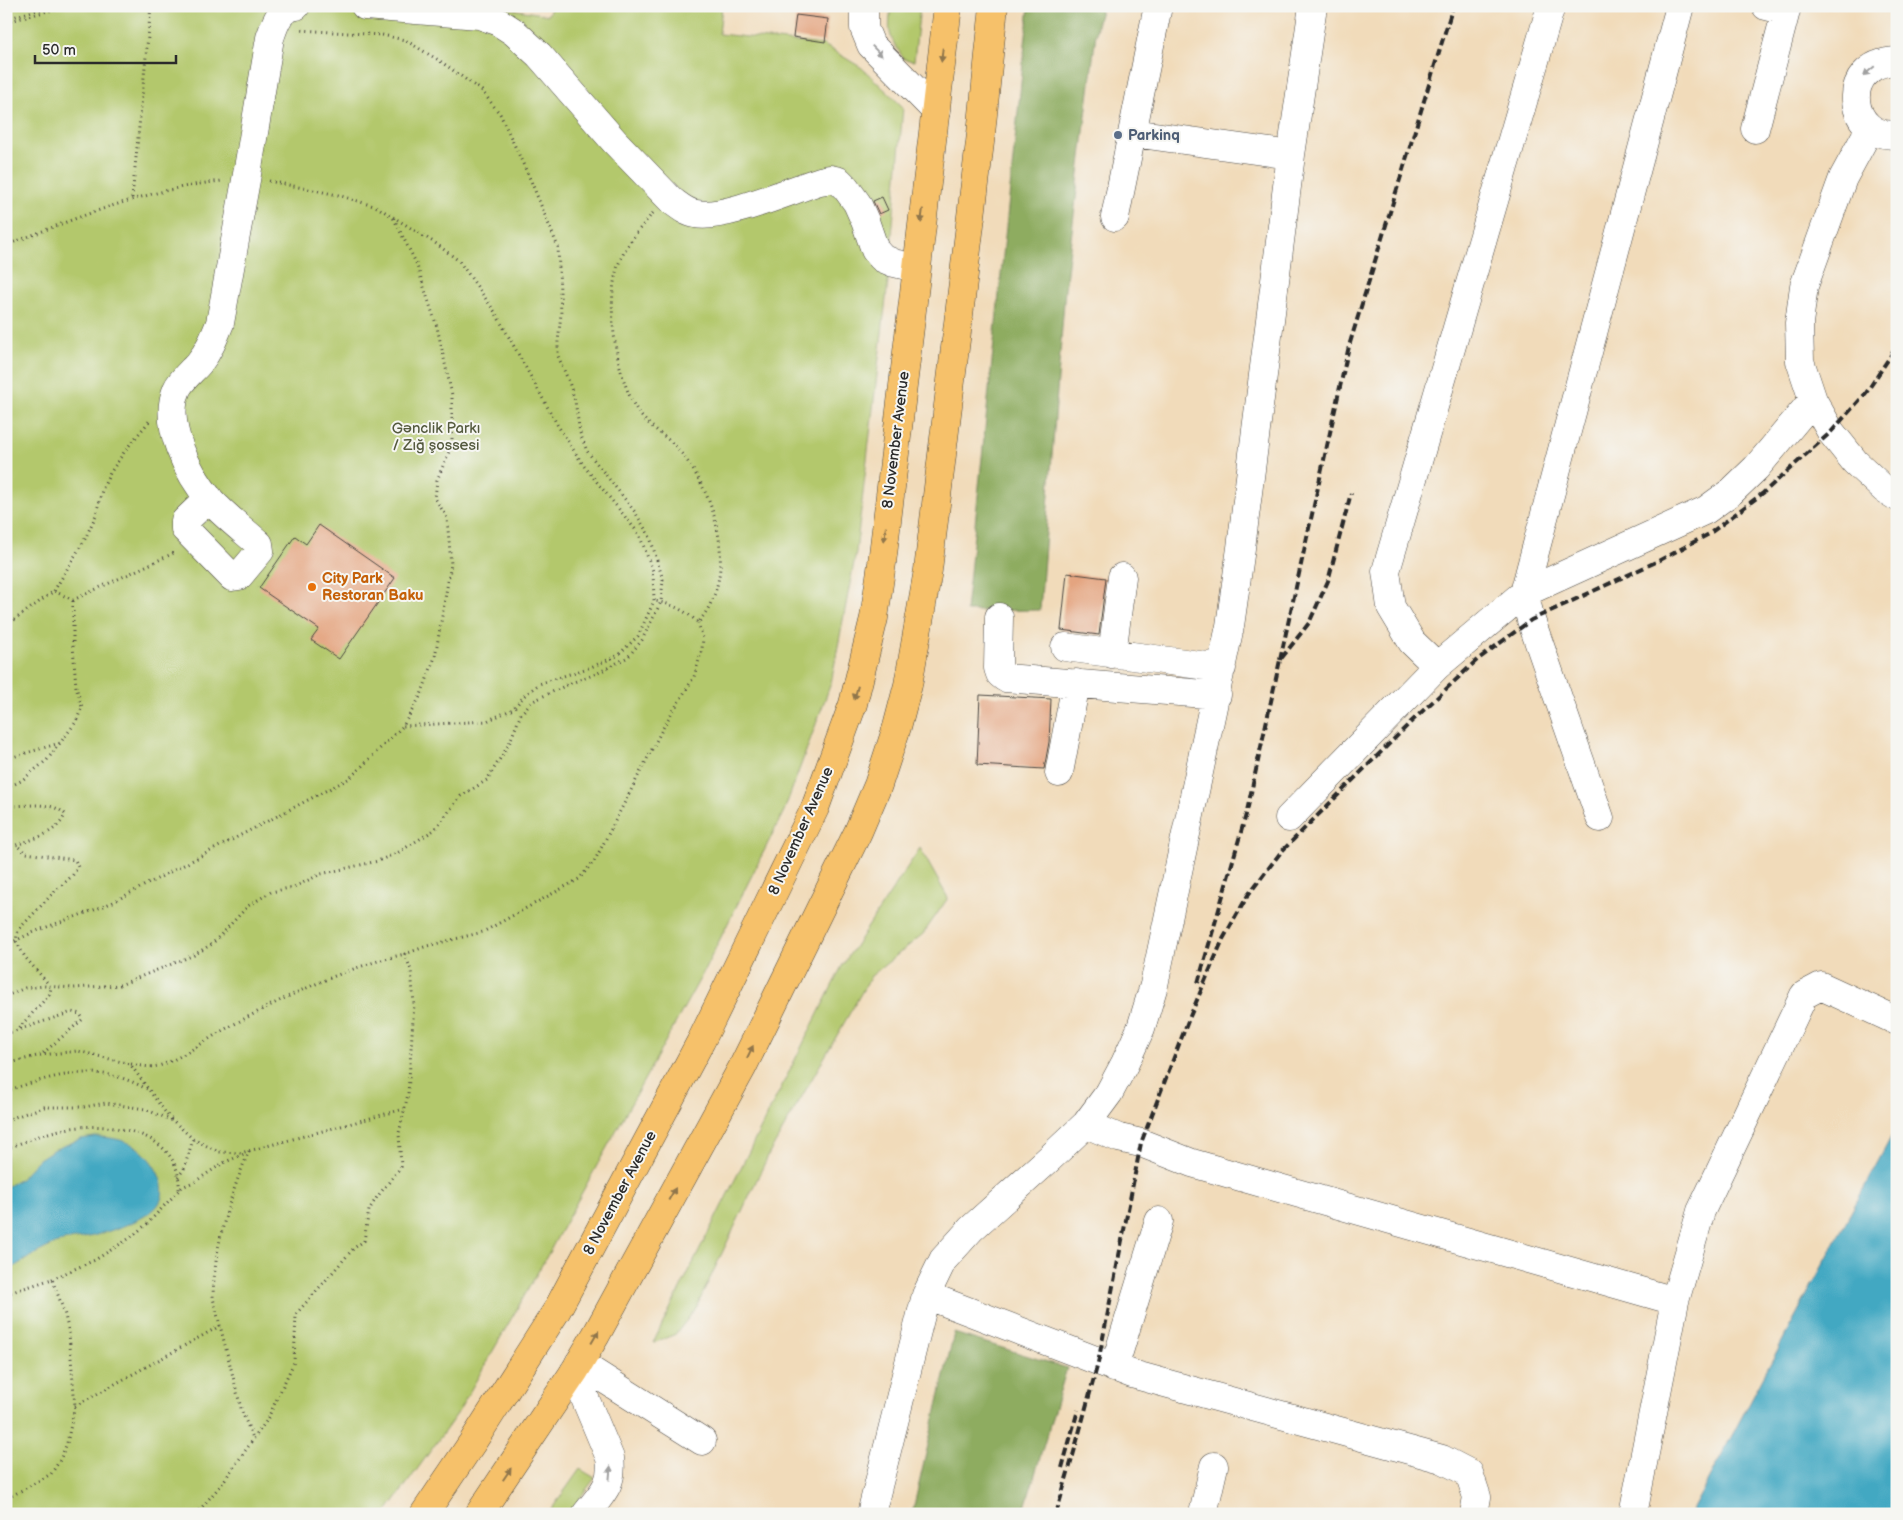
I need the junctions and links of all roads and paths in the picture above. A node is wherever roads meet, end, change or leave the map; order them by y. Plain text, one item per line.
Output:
1 (63, 6) edge
2 (85, 6) edge
3 (151, 6) edge
4 (365, 6) edge
5 (864, 6) edge
6 (948, 6) edge
7 (994, 6) edge
8 (1158, 6) edge
9 (1313, 6) edge
10 (1551, 6) edge
11 (1680, 6) edge
12 (1766, 6) edge
13 (287, 11) edge
14 (6, 21) edge
15 (1897, 62) edge
16 (936, 111) junction
17 (1870, 128) junction
18 (1755, 129) dead end
19 (1133, 133) junction
20 (1897, 134) edge
21 (1291, 155) junction
22 (246, 180) junction
23 (132, 198) junction
24 (656, 210) dead end
25 (393, 216) junction
26 (1115, 217) dead end
27 (6, 248) edge
28 (915, 268) junction
29 (1813, 400) junction
30 (172, 406) junction
31 (1897, 497) edge
32 (209, 498) junction
33 (194, 538) junction
34 (1122, 577) dead end
35 (54, 591) junction
36 (1524, 593) junction
37 (73, 600) junction
38 (654, 601) junction
39 (661, 602) junction
40 (999, 617) dead end
41 (698, 623) junction
42 (6, 626) edge
43 (1065, 648) dead end
44 (1112, 654) junction
45 (1436, 666) junction
46 (1222, 668) junction
47 (1076, 683) junction
48 (1216, 695) junction
49 (403, 726) junction
50 (61, 743) junction
51 (6, 758) edge
52 (1059, 773) dead end
53 (6, 788) edge
54 (6, 805) edge
55 (1289, 818) dead end
56 (1600, 818) dead end
57 (16, 941) junction
58 (6, 946) edge
59 (405, 954) junction
60 (51, 986) junction
61 (6, 996) edge
62 (1897, 1021) edge
63 (17, 1030) junction
64 (6, 1034) edge
65 (41, 1055) junction
66 (6, 1064) edge
67 (130, 1064) junction
68 (148, 1089) junction
69 (6, 1091) edge
70 (404, 1109) junction
71 (6, 1120) edge
72 (174, 1121) junction
73 (1086, 1124) junction
74 (193, 1139) junction
75 (6, 1150) edge
76 (249, 1151) junction
77 (178, 1177) junction
78 (179, 1190) junction
79 (1159, 1221) dead end
80 (52, 1279) junction
81 (6, 1294) edge
82 (926, 1295) junction
83 (1675, 1301) junction
84 (220, 1326) junction
85 (576, 1368) junction
86 (1114, 1368) junction
87 (75, 1406) junction
88 (254, 1438) junction
89 (702, 1441) dead end
90 (1214, 1466) dead end
91 (6, 1498) edge
92 (196, 1514) edge
93 (424, 1514) edge
94 (479, 1514) edge
95 (586, 1514) edge
96 (872, 1514) edge
97 (1204, 1514) edge
98 (1474, 1514) edge
99 (1633, 1514) edge

1 - 14 path
2 - 14 path
3 - 23 path
4 - 28 street
5 -> 16 street
6 -> 16 highway, 8 November Avenue
85 -> 7 highway
8 - 19 street
9 - 21 street
10 - 45 street
11 - 36 street
12 - 18 street
13 - 22 street
13 - 39 path
15 -> 17 street
16 -> 28 highway, 8 November Avenue
17 - 20 street
17 - 29 street
19 - 21 street
19 - 26 street
21 - 46 street
22 - 23 path
22 - 25 path
22 - 30 street
23 - 27 path
24 - 41 path
25 - 38 path
25 - 49 path
28 -> 93 highway, 8 November Avenue
29 - 31 street
29 - 36 street
30 - 32 street
30 - 35 path
32 - 33 street
32 - 33 street
33 - 37 path
34 - 44 street
35 - 37 path
35 - 42 path
36 - 45 street
36 - 56 street
37 - 50 path
38 - 39 path
38 - 49 path
39 - 41 path
39 - 60 path
40 - 47 street
41 - 59 path
43 - 44 street
44 - 46 street
45 - 55 street
46 - 48 street
47 - 48 street
47 - 52 street
48 - 73 street
49 - 57 path
50 - 51 path
50 - 53 path
54 - 57 path
57 - 58 path
57 - 60 path
59 - 67 path
59 - 70 path
60 - 61 path
60 - 63 path
62 - 83 street
63 - 64 path
63 - 65 path
65 - 66 path
65 - 67 path
67 - 68 path
68 - 69 path
68 - 72 path
70 - 76 path
70 - 88 path
71 - 72 path
72 - 74 path
73 - 82 street
73 - 83 street
74 - 76 path
74 - 77 path
75 - 77 path
76 - 78 path
76 - 84 path
77 - 78 path
78 - 80 path
79 - 86 street
80 - 81 path
80 - 87 path
82 - 86 street
82 - 96 street
83 - 99 street
84 - 87 path
84 - 88 path
85 - 89 street
94 -> 85 highway
95 -> 85 street
86 - 98 street
87 - 91 path
88 - 92 path
90 - 97 street

